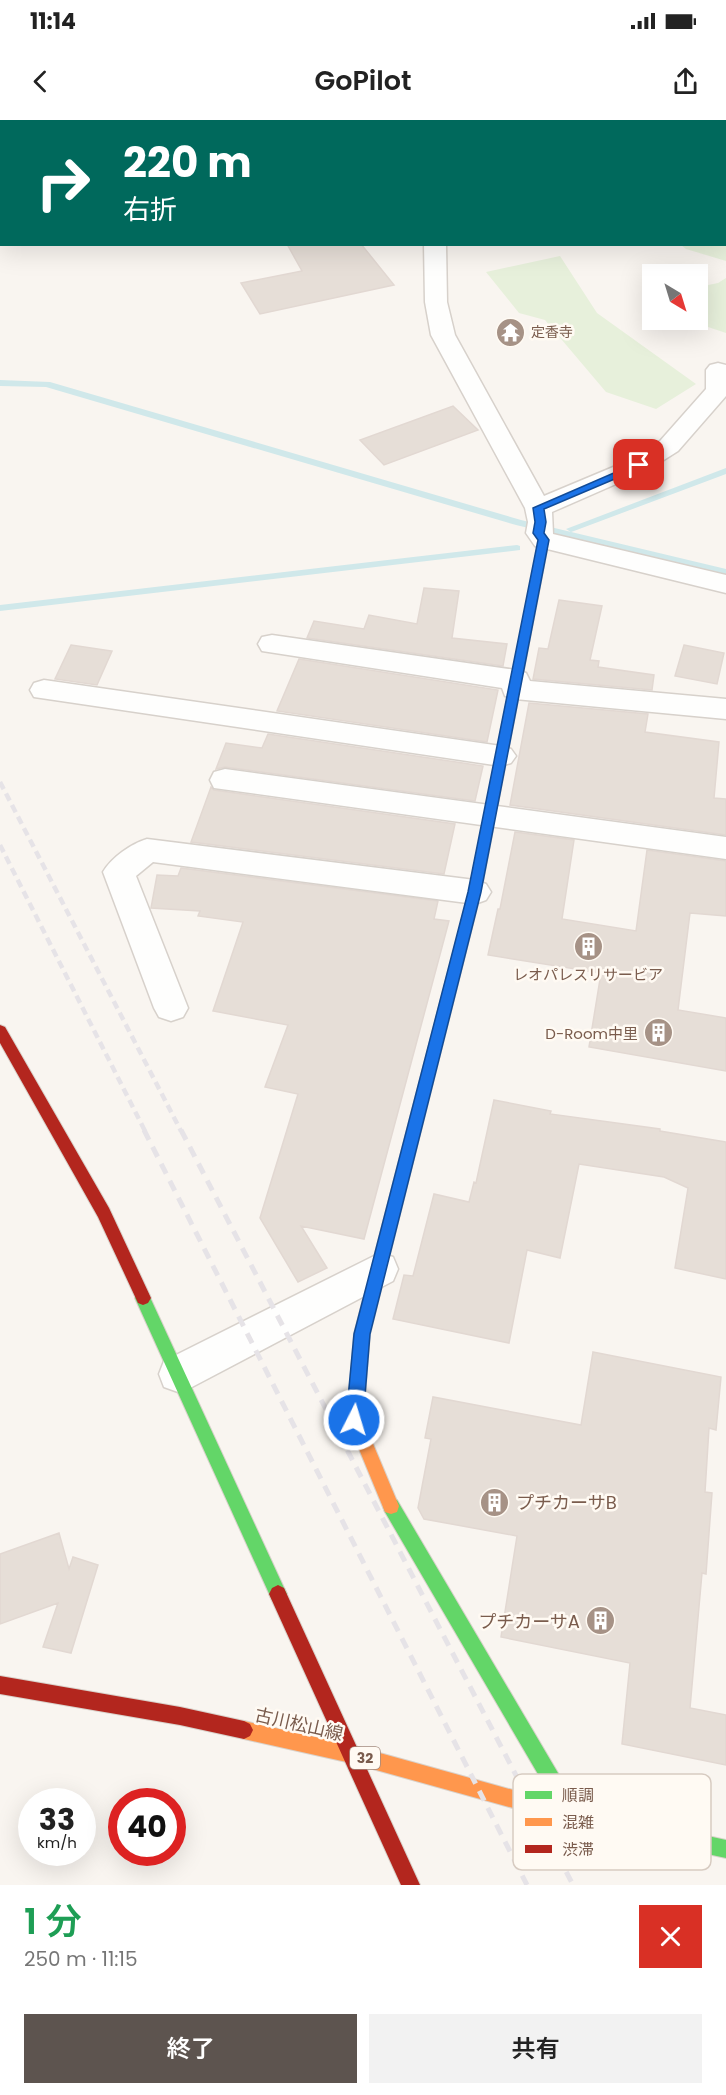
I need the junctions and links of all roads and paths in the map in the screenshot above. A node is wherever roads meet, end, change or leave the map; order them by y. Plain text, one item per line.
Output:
1 (435, 246) edge
2 (718, 370) dead end
3 (540, 526) junction
4 (726, 584) edge
5 (272, 644) dead end
6 (516, 684) junction
7 (44, 690) dead end
8 (726, 709) edge
9 (501, 756) junction
10 (225, 780) dead end
11 (490, 816) junction
12 (726, 848) edge
13 (475, 892) junction
14 (171, 1008) dead end
15 (0, 1031) edge
16 (380, 1269) junction
17 (178, 1374) junction
18 (0, 1685) edge
19 (351, 1754) junction
20 (548, 1774) edge
21 (513, 1799) edge
22 (711, 1846) edge
23 (726, 1849) edge
24 (411, 1885) edge

1 - 3 street
2 - 3 street
3 - 4 street
3 - 6 street
5 - 6 street
6 - 8 street
6 - 9 street
7 - 9 street
9 - 11 street
10 - 11 street
11 - 12 street
11 - 13 street
13 - 14 street
13 - 16 street
15 - 17 street
16 - 17 street
16 - 20 street
17 - 19 street
18 - 19 street, 古川松山線 / 32
19 - 21 street, 古川松山線 / 32
19 - 24 street
22 - 23 street, 古川松山線 / 32

